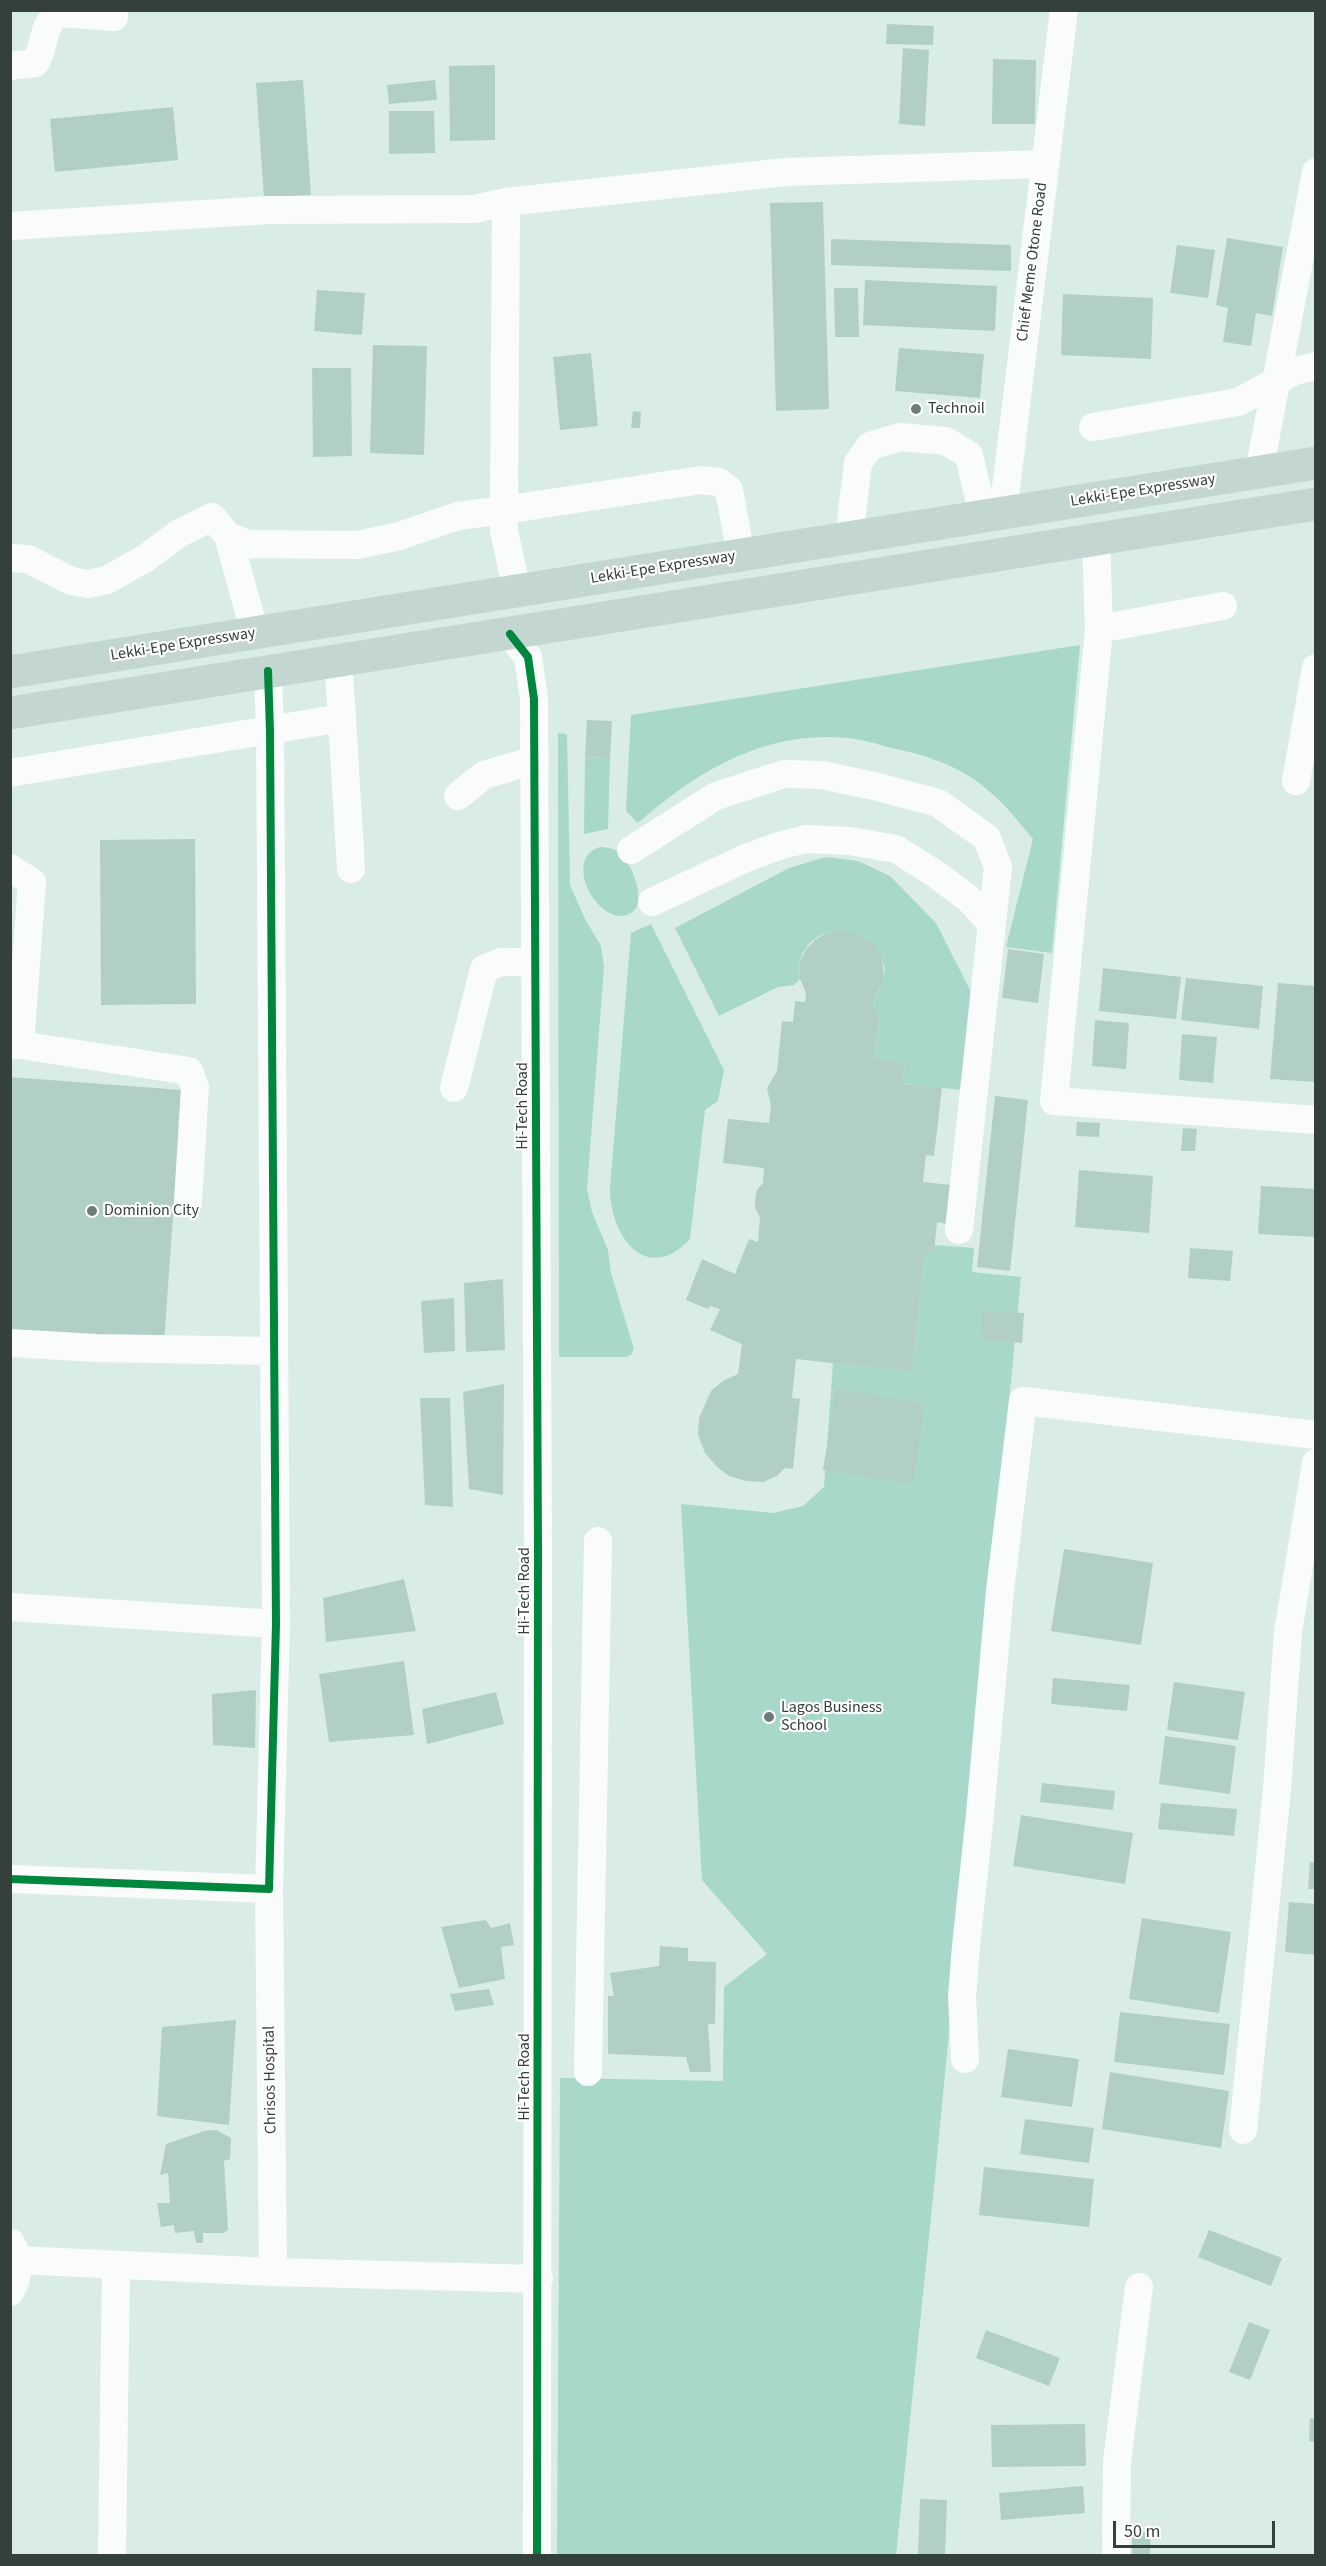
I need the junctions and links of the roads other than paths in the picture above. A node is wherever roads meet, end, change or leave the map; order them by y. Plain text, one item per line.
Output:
1 (1064, 10) edge
2 (114, 17) dead end
3 (10, 66) edge
4 (1045, 164) junction
5 (1316, 172) edge
6 (506, 202) junction
7 (10, 226) edge
8 (1316, 366) edge
9 (1277, 379) junction
10 (1093, 427) dead end
11 (1316, 463) edge
12 (1259, 472) junction
13 (1316, 504) edge
14 (504, 510) junction
15 (993, 515) junction
16 (228, 536) junction
17 (849, 538) junction
18 (1096, 539) junction
19 (741, 555) junction
20 (10, 558) edge
21 (517, 591) junction
22 (1223, 606) dead end
23 (1099, 629) junction
24 (255, 633) junction
25 (510, 634) junction
26 (338, 660) junction
27 (1316, 668) edge
28 (268, 671) junction
29 (10, 672) edge
30 (10, 713) edge
31 (342, 718) junction
32 (270, 731) junction
33 (535, 760) junction
34 (10, 772) edge
35 (1296, 781) dead end
36 (458, 796) dead end
37 (631, 850) dead end
38 (351, 869) dead end
39 (14, 873) edge
40 (652, 902) dead end
41 (991, 923) junction
42 (535, 962) junction
43 (15, 1045) edge
44 (454, 1088) dead end
45 (1316, 1120) edge
46 (188, 1202) dead end
47 (959, 1230) dead end
48 (10, 1343) edge
49 (273, 1351) junction
50 (1316, 1435) edge
51 (1316, 1463) edge
52 (598, 1541) dead end
53 (10, 1607) edge
54 (276, 1624) junction
55 (10, 1879) edge
56 (269, 1889) junction
57 (965, 2059) dead end
58 (588, 2072) dead end
59 (1242, 2130) dead end
60 (14, 2251) edge
61 (116, 2266) junction
62 (273, 2272) junction
63 (539, 2279) junction
64 (1139, 2286) dead end
65 (10, 2292) edge
66 (112, 2556) edge
67 (537, 2556) edge
68 (1116, 2556) edge

1 - 4 street, Chief Meme Otone Road
2 - 3 street
4 - 6 street
4 - 15 street, Chief Meme Otone Road
5 - 9 street
6 - 7 street
6 - 14 street
8 - 9 street
9 - 10 street
9 - 12 street
11 - 12 highway, Lekki-Epe Expressway
12 - 15 highway, Lekki-Epe Expressway
13 - 18 highway
14 - 16 street
14 - 19 street
14 - 21 street
15 - 17 highway, Lekki-Epe Expressway
15 - 17 street
16 - 20 street
16 - 24 street
17 - 19 highway, Lekki-Epe Expressway
18 - 23 street
18 - 25 highway
19 - 21 highway, Lekki-Epe Expressway
21 - 24 highway, Lekki-Epe Expressway
22 - 23 street
23 - 45 street
24 - 29 highway, Lekki-Epe Expressway
25 - 26 highway
25 - 33 street, Hi-Tech Road
26 - 28 highway
26 - 31 street
27 - 35 street
28 - 30 highway
28 - 32 street, Chrisos Hospital
31 - 32 street
31 - 38 street
32 - 34 street
32 - 49 street, Chrisos Hospital
33 - 36 street
33 - 42 street, Hi-Tech Road
37 - 41 street
39 - 43 street
40 - 41 street
41 - 47 street
42 - 44 street
42 - 63 street, Hi-Tech Road
43 - 46 street
48 - 49 street
49 - 54 street, Chrisos Hospital
50 - 57 street
51 - 59 street
52 - 58 street
53 - 54 street
54 - 56 street, Chrisos Hospital
55 - 56 street
56 - 62 street, Chrisos Hospital
60 - 61 street
60 - 65 street
61 - 62 street
61 - 66 street
62 - 63 street
63 - 67 street, Hi-Tech Road
64 - 68 street

